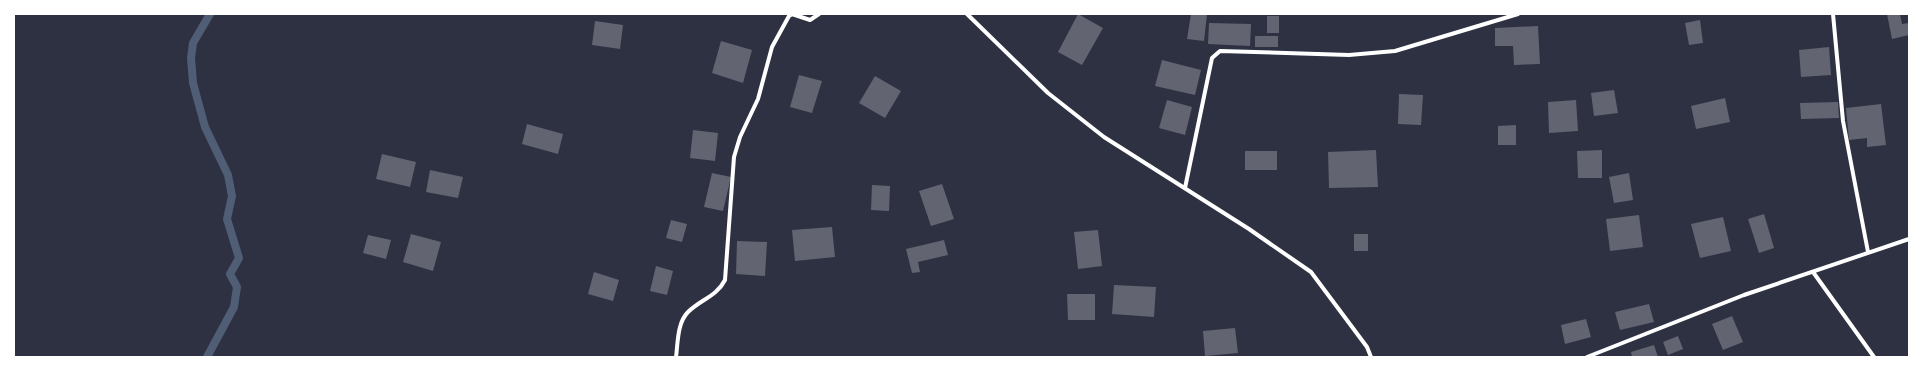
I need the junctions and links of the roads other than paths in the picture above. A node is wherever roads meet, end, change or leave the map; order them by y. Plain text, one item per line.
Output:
1 (819, 14) edge
2 (967, 14) edge
3 (1518, 14) edge
4 (1832, 14) edge
5 (1185, 188) junction
6 (1909, 239) edge
7 (1868, 252) junction
8 (1813, 272) junction
9 (676, 357) edge
10 (1371, 357) edge
11 (1587, 357) edge
12 (1874, 357) edge

1 - 9 street
2 - 5 street
3 - 5 street
4 - 7 street
5 - 10 street
6 - 7 street
7 - 8 street
8 - 11 street
8 - 12 street

